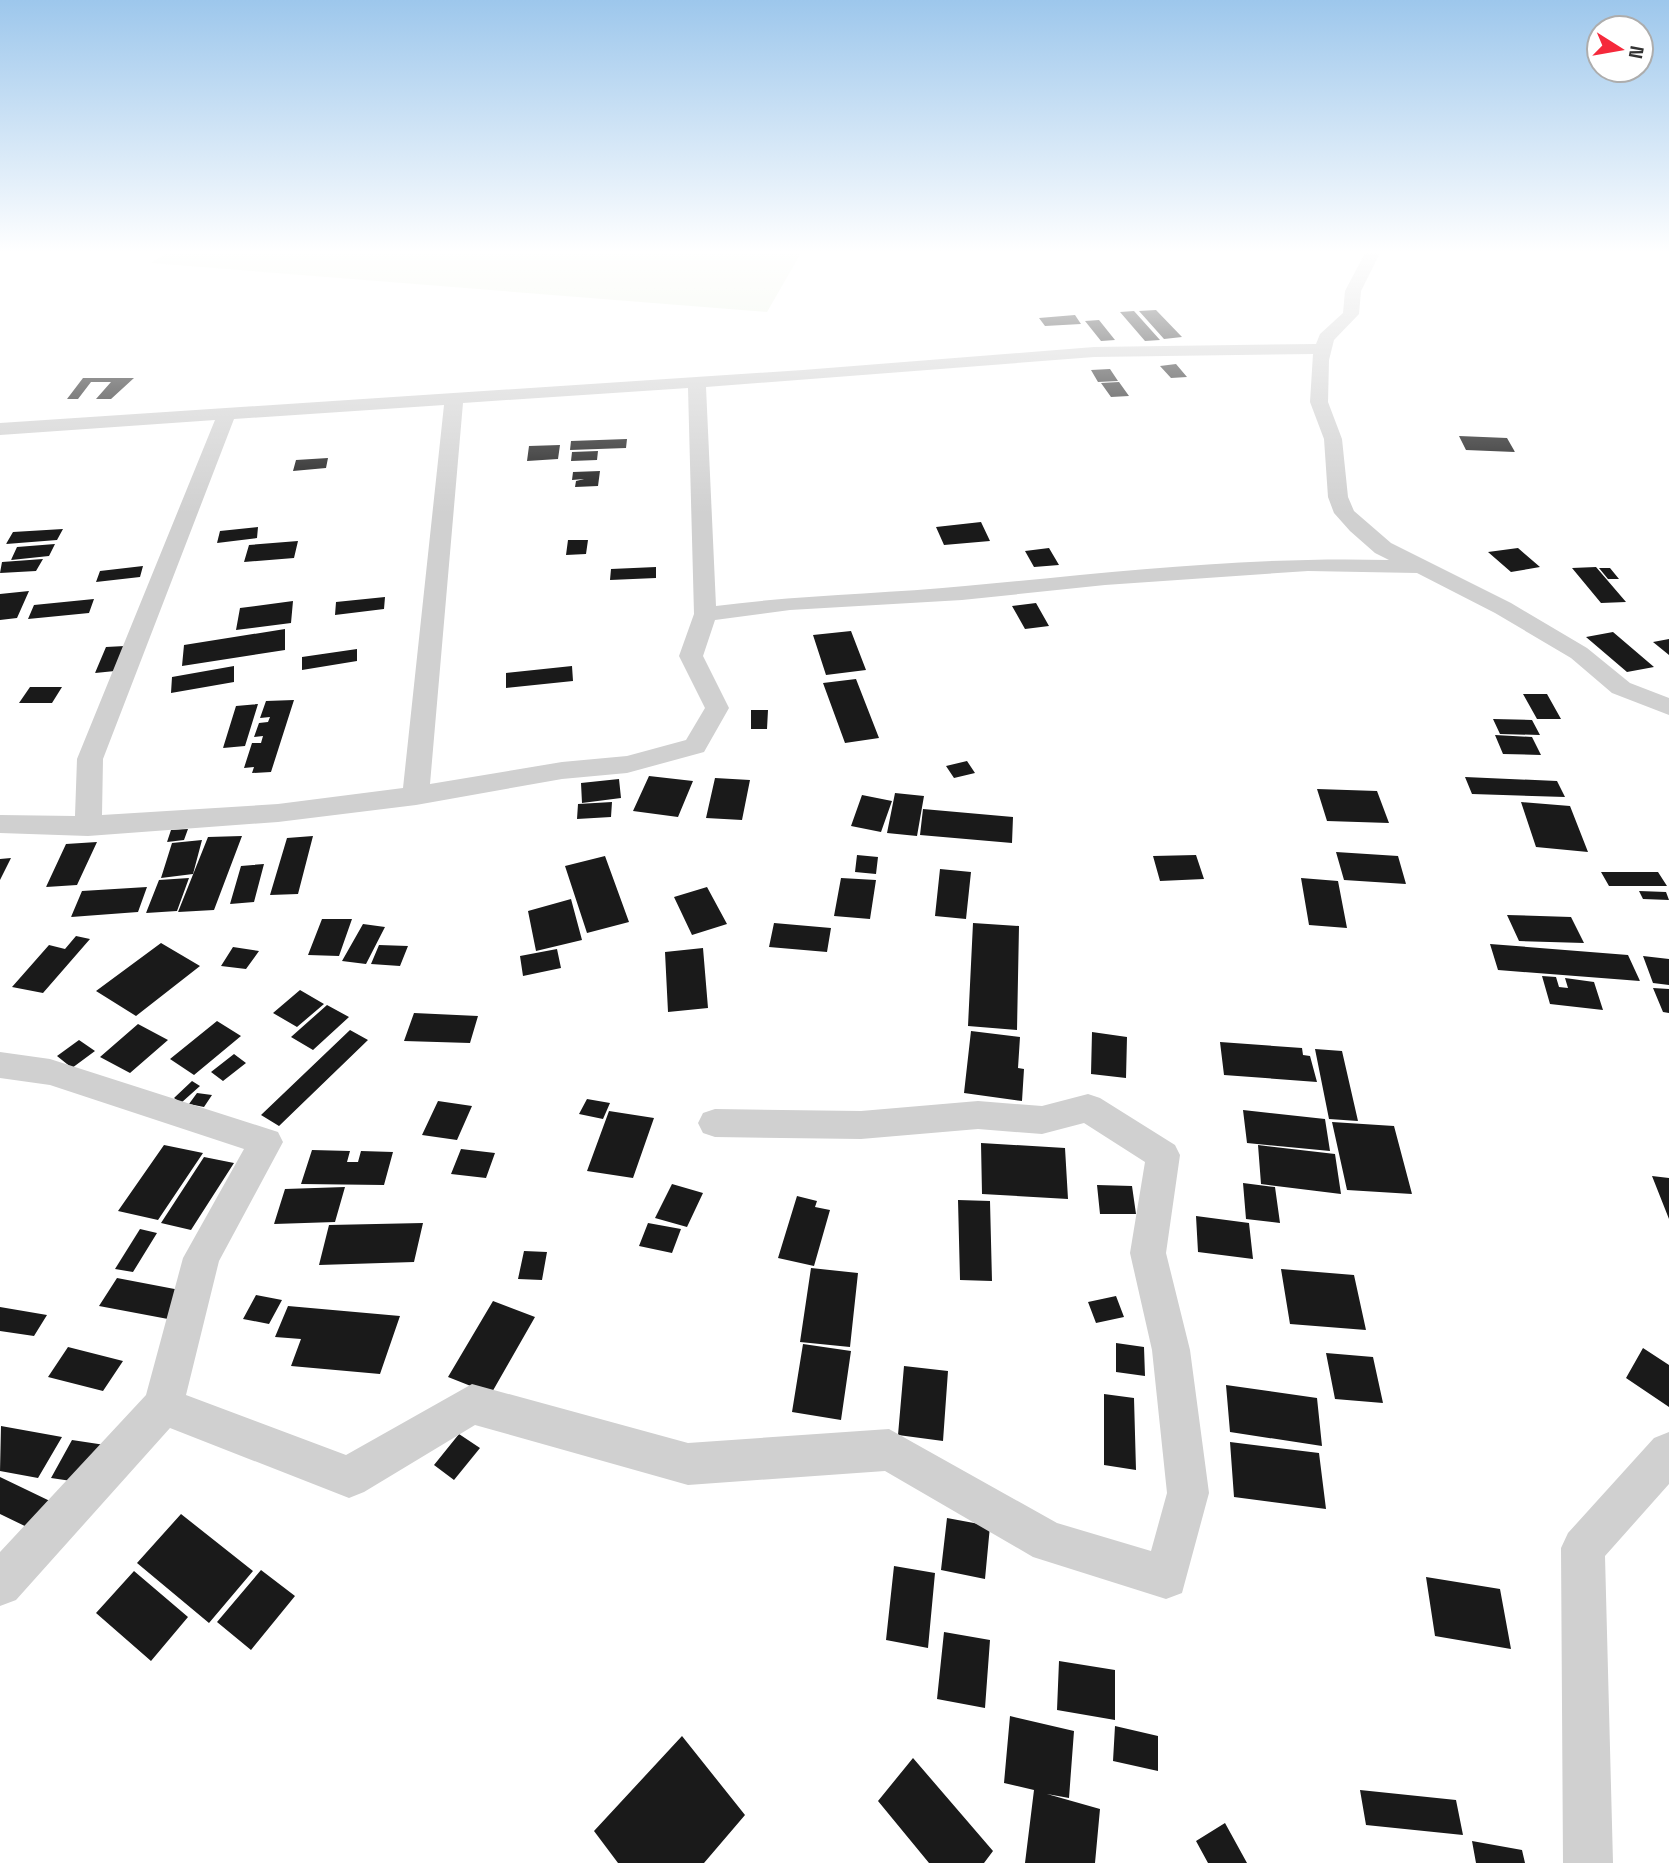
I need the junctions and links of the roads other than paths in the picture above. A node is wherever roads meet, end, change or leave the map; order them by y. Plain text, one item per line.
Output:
1 (1325, 340) edge
2 (1323, 349) junction
3 (697, 382) junction
4 (454, 398) junction
5 (226, 413) junction
6 (3, 433) edge
7 (1425, 567) junction
8 (705, 614) junction
9 (1669, 707) edge
10 (416, 796) junction
11 (0, 824) edge
12 (88, 827) junction
13 (0, 1065) edge
14 (715, 1123) dead end
15 (163, 1406) junction
16 (1669, 1453) edge
17 (0, 1584) edge
18 (1588, 1863) edge

1 - 2 street
2 - 3 street
2 - 7 street
3 - 4 street
3 - 8 street
4 - 5 street
4 - 10 street
5 - 6 street
5 - 12 street
7 - 8 street
7 - 9 street
8 - 10 street
10 - 12 street
11 - 12 street
13 - 15 street
14 - 15 street
15 - 17 street
16 - 18 street

